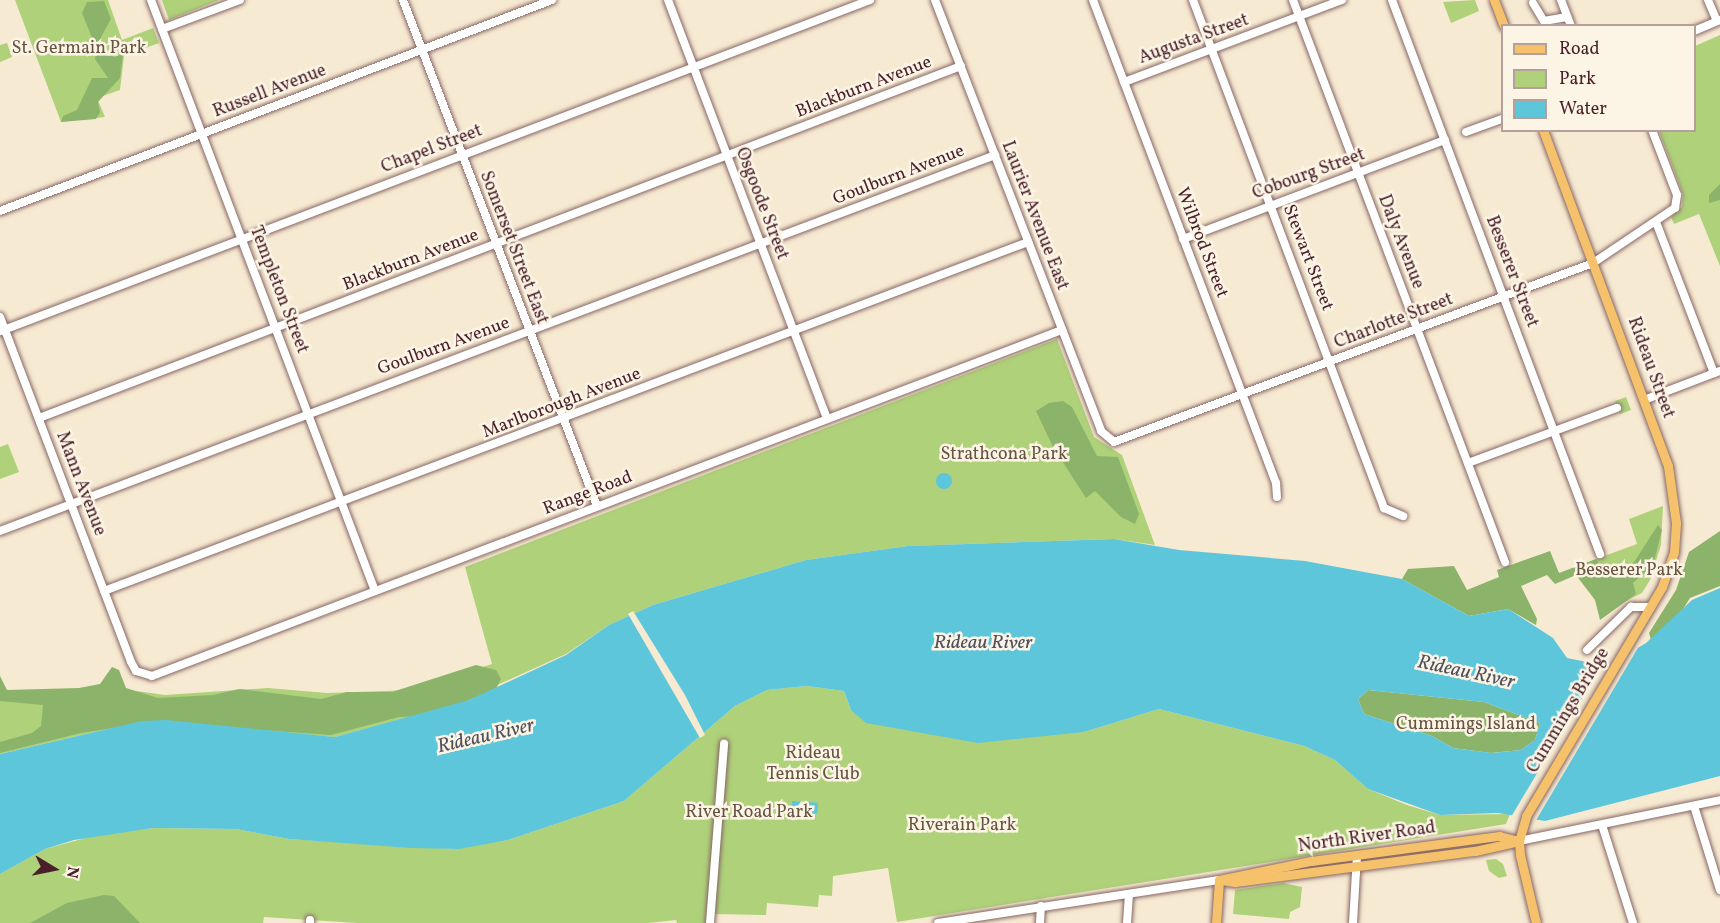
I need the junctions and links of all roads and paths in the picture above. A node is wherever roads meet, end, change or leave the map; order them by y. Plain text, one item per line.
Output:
1 (151, 0) edge
2 (240, 0) edge
3 (404, 0) edge
4 (552, 0) edge
5 (668, 0) edge
6 (870, 0) edge
7 (935, 0) edge
8 (1093, 0) edge
9 (1193, 0) edge
10 (1293, 0) edge
11 (1342, 0) edge
12 (1392, 0) edge
13 (1494, 0) edge
14 (1561, 0) edge
15 (1708, 0) edge
16 (1533, 3) dead end
17 (1299, 16) junction
18 (1567, 17) junction
19 (1719, 20) edge
20 (1503, 24) edge
21 (1570, 24) edge
22 (162, 29) junction
23 (1696, 31) edge
24 (422, 49) junction
25 (1212, 50) junction
26 (961, 66) junction
27 (693, 68) junction
28 (1124, 82) junction
29 (1501, 120) edge
30 (1466, 132) dead end
31 (1545, 132) edge
32 (1653, 132) edge
33 (202, 134) junction
34 (1445, 140) junction
35 (995, 154) junction
36 (461, 155) junction
37 (728, 157) junction
38 (1358, 173) junction
39 (1271, 206) junction
40 (0, 211) edge
41 (1656, 222) junction
42 (242, 238) junction
43 (1183, 239) junction
44 (1028, 242) junction
45 (496, 244) junction
46 (760, 245) junction
47 (1593, 263) junction
48 (1504, 297) junction
49 (0, 317) edge
50 (278, 329) junction
51 (2, 330) edge
52 (1062, 330) junction
53 (1416, 330) junction
54 (793, 331) junction
55 (529, 332) junction
56 (1330, 362) junction
57 (1717, 372) edge
58 (1242, 395) junction
59 (1644, 400) junction
60 (1617, 408) dead end
61 (309, 414) junction
62 (39, 418) junction
63 (827, 419) junction
64 (563, 420) junction
65 (1555, 431) junction
66 (1110, 440) joint
67 (1468, 463) junction
68 (1277, 497) dead end
69 (340, 502) junction
70 (72, 504) junction
71 (597, 506) junction
72 (1403, 516) dead end
73 (0, 531) edge
74 (1600, 555) dead end
75 (1505, 562) dead end
76 (104, 591) junction
77 (375, 591) junction
78 (1651, 607) junction
79 (1644, 619) joint
80 (1587, 650) dead end
81 (130, 662) joint
82 (724, 744) dead end
83 (1720, 800) edge
84 (1694, 806) junction
85 (1602, 825) junction
86 (1519, 841) junction
87 (1357, 860) junction
88 (1219, 880) junction
89 (1720, 890) edge
90 (1129, 894) junction
91 (1041, 906) junction
92 (952, 922) edge
93 (710, 923) edge
94 (938, 923) edge
95 (1040, 923) edge
96 (1127, 923) edge
97 (1216, 923) edge
98 (1353, 923) edge
99 (1536, 923) edge
100 (1633, 923) edge

1 - 22 street, Templeton Street
2 - 22 street
3 - 24 street, Somerset Street East
4 - 24 street, Russell Avenue
5 - 27 street, Osgoode Street
6 - 27 street, Chapel Street
7 - 26 street, Laurier Avenue East
8 - 28 street, Wilbrod Street
9 - 25 street, Stewart Street
10 - 17 street, Daly Avenue
11 - 17 street, Augusta Street
12 - 34 street, Besserer Street
13 - 20 main road
14 - 18 street
15 - 19 street
16 - 18 street
17 - 25 street, Augusta Street
17 - 38 street, Daly Avenue
18 - 21 street
19 - 23 street
22 - 33 street, Templeton Street
24 - 33 street, Russell Avenue
24 - 36 street, Somerset Street East
25 - 28 street, Augusta Street
25 - 39 street, Stewart Street
26 - 35 street, Laurier Avenue East
26 - 37 street, Blackburn Avenue
27 - 36 street, Chapel Street
27 - 37 street, Osgoode Street
28 - 43 street, Wilbrod Street
29 - 30 street
31 - 47 main road, Rideau Street
32 - 41 street, Charlotte Street
33 - 40 street, Russell Avenue
33 - 42 street, Templeton Street
34 - 38 street, Cobourg Street
34 - 48 street, Besserer Street
35 - 44 street, Laurier Avenue East
35 - 46 street, Goulburn Avenue
36 - 42 street, Chapel Street
36 - 45 street, Somerset Street East
37 - 45 street, Blackburn Avenue
37 - 46 street, Osgoode Street
38 - 39 street, Cobourg Street
38 - 53 street, Daly Avenue
39 - 43 street, Cobourg Street
39 - 56 street, Stewart Street
41 - 47 street, Charlotte Street
41 - 57 street
42 - 50 street, Templeton Street
42 - 51 street, Chapel Street
43 - 58 street, Wilbrod Street
44 - 52 street, Laurier Avenue East
44 - 54 street, Marlborough Avenue
45 - 50 street, Blackburn Avenue
45 - 55 street, Somerset Street East
46 - 54 street, Osgoode Street
46 - 55 street, Goulburn Avenue
47 - 48 street, Charlotte Street
47 - 59 main road, Rideau Street
48 - 53 street, Charlotte Street
48 - 65 street, Besserer Street
49 - 51 street, Mann Avenue
50 - 61 street, Templeton Street
50 - 62 street, Blackburn Avenue
51 - 62 street, Mann Avenue
52 - 63 street, Range Road
52 - 66 street, Laurier Avenue East
53 - 56 street, Charlotte Street
53 - 67 street, Daly Avenue
54 - 63 street, Osgoode Street
54 - 64 street, Marlborough Avenue
55 - 61 street, Goulburn Avenue
55 - 64 street, Somerset Street East
56 - 58 street, Charlotte Street
56 - 72 street, Stewart Street
57 - 59 street
58 - 66 street, Charlotte Street
58 - 68 street, Wilbrod Street
59 - 78 main road, Rideau Street
60 - 65 street
61 - 69 street, Templeton Street
61 - 70 street, Goulburn Avenue
62 - 70 street, Mann Avenue
63 - 71 street, Range Road
64 - 69 street, Marlborough Avenue
64 - 71 street, Somerset Street East
65 - 67 street
65 - 74 street, Besserer Street
67 - 75 street, Daly Avenue
69 - 76 street, Marlborough Avenue
69 - 77 street, Templeton Street
70 - 73 street, Goulburn Avenue
70 - 76 street, Mann Avenue
71 - 77 street, Range Road
76 - 81 street, Mann Avenue
77 - 81 street, Range Road
78 - 79 main road, Rideau Street
78 - 80 street
79 - 86 main road, Cummings Bridge
82 - 93 street
83 - 84 street, North River Road
84 - 85 street, North River Road
84 - 89 street
85 - 86 street, North River Road
85 - 100 street
86 - 87 main road, North River Road
86 - 99 main road
87 - 88 main road, North River Road
87 - 98 street
88 - 90 street, North River Road
88 - 97 main road
90 - 91 street, North River Road
90 - 96 street
91 - 92 street, North River Road
91 - 95 street
92 - 94 street, North River Road

